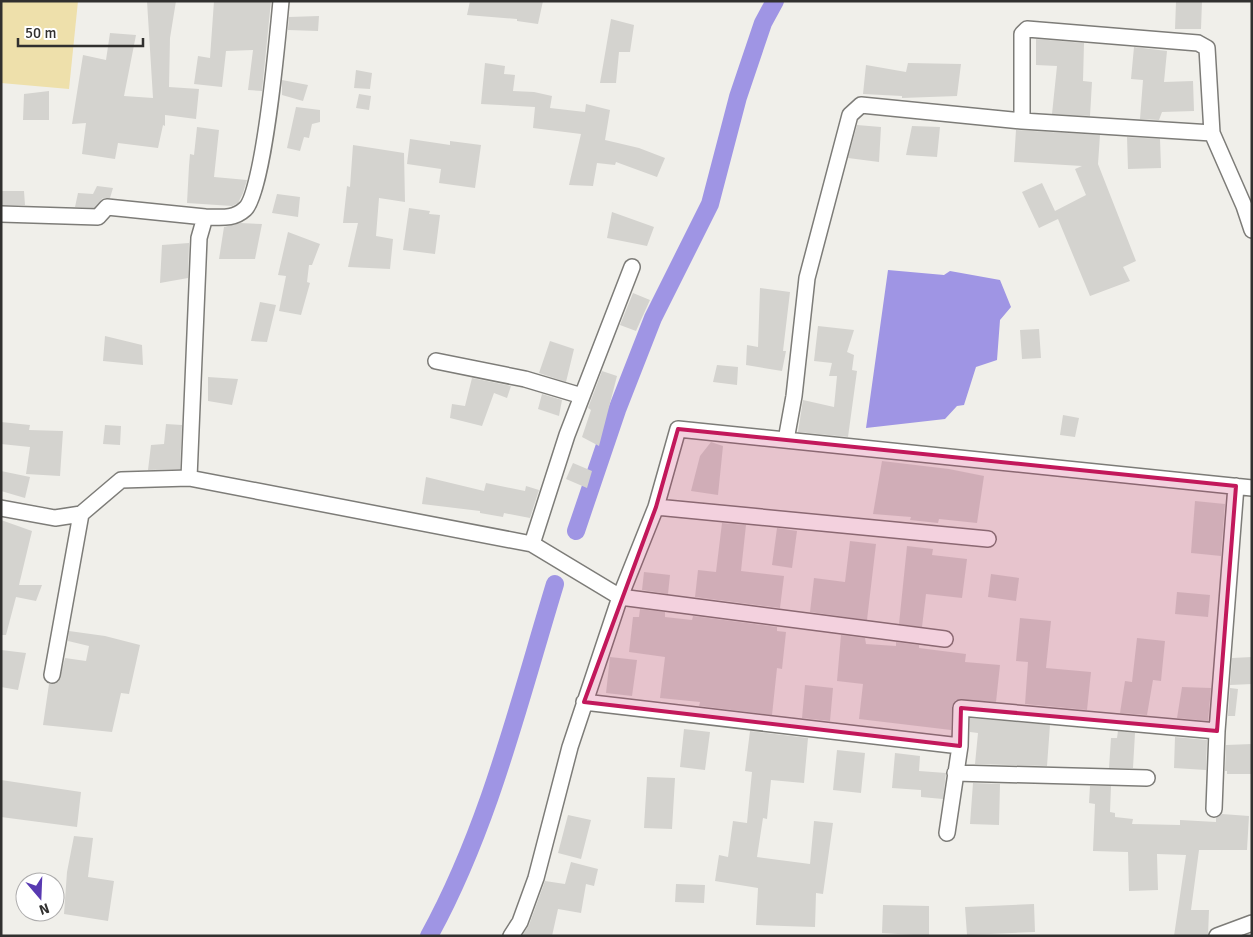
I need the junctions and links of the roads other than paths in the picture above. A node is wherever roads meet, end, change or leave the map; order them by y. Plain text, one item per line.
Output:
1 (281, 1) edge
2 (1022, 120) junction
3 (1212, 133) junction
4 (1, 214) edge
5 (205, 217) junction
6 (1252, 230) edge
7 (632, 267) dead end
8 (436, 361) dead end
9 (582, 396) junction
10 (786, 440) junction
11 (189, 478) junction
12 (1236, 486) junction
13 (1252, 488) edge
14 (656, 506) junction
15 (1, 508) edge
16 (81, 514) junction
17 (988, 539) dead end
18 (532, 544) junction
19 (620, 597) junction
20 (945, 639) dead end
21 (52, 675) dead end
22 (584, 702) junction
23 (1217, 731) junction
24 (960, 746) junction
25 (955, 773) junction
26 (1147, 778) dead end
27 (1214, 809) dead end
28 (947, 833) dead end
29 (1245, 929) edge
30 (511, 936) edge
31 (1217, 936) edge

1 - 5 street
2 - 3 street
2 - 3 street
2 - 10 street
3 - 6 street
4 - 5 street
5 - 11 street
7 - 9 street
8 - 9 street
9 - 18 street
10 - 12 street
10 - 14 street
11 - 16 street
11 - 18 street
12 - 13 street
12 - 23 street
14 - 17 street
14 - 19 street
15 - 16 street
16 - 21 street
18 - 19 street
19 - 20 street
19 - 22 street
22 - 24 street
22 - 30 street
23 - 24 street
23 - 27 street
24 - 25 street
25 - 26 street
25 - 28 street
29 - 31 street

